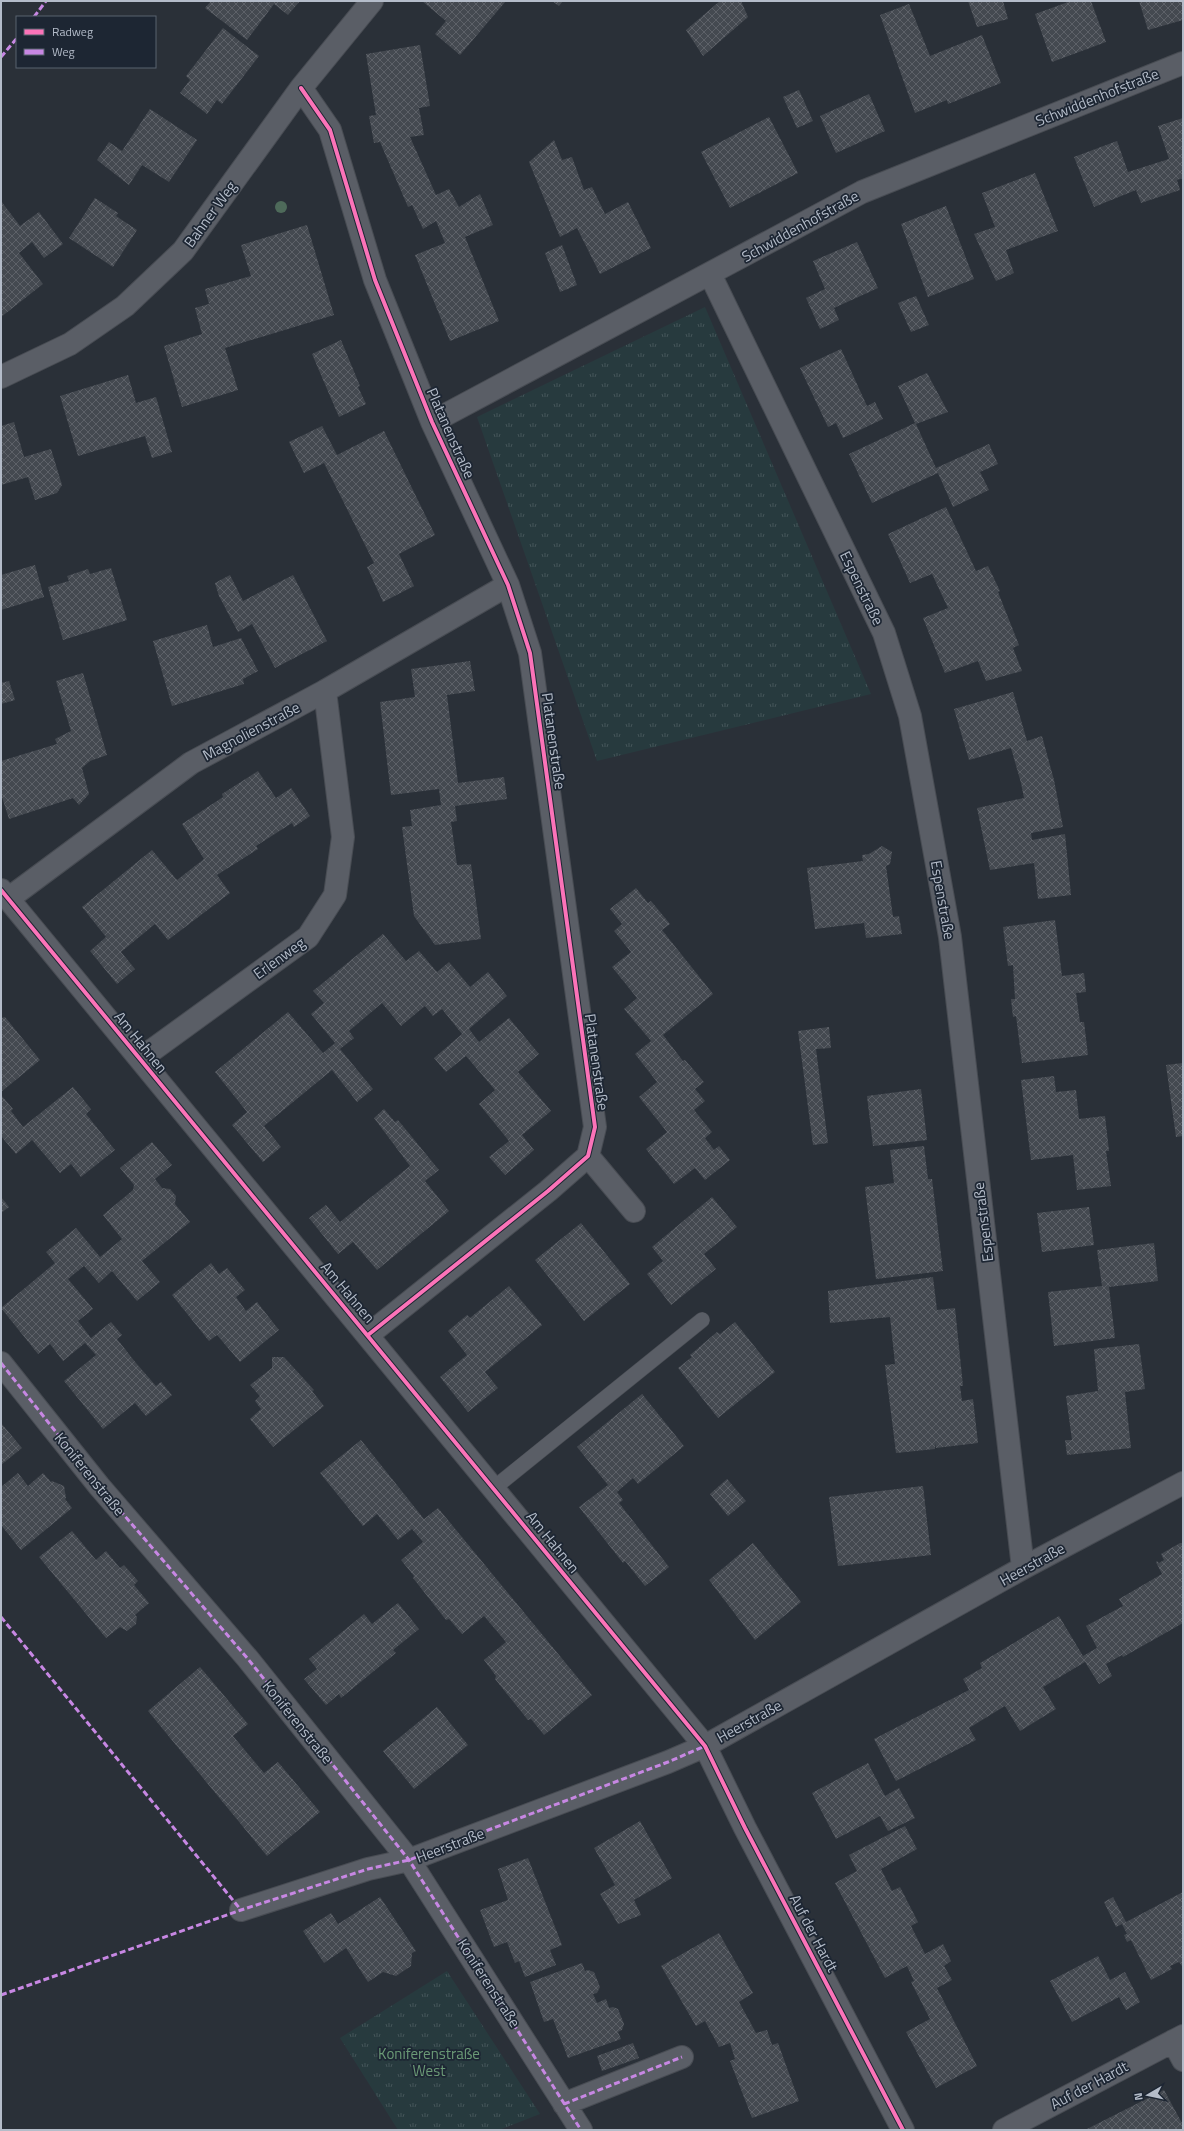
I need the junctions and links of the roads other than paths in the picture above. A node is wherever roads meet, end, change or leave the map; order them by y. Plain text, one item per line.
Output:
1 (372, 1) edge
2 (1183, 63) edge
3 (302, 88) junction
4 (710, 274) junction
5 (1, 377) edge
6 (432, 422) junction
7 (508, 585) junction
8 (325, 691) junction
9 (4, 895) edge
10 (140, 1059) junction
11 (588, 1156) junction
12 (634, 1211) dead end
13 (702, 1320) dead end
14 (368, 1335) junction
15 (1, 1363) edge
16 (1183, 1483) edge
17 (494, 1488) junction
18 (1023, 1568) junction
19 (705, 1746) junction
20 (409, 1860) junction
21 (241, 1910) dead end
22 (1178, 2038) edge
23 (682, 2057) dead end
24 (1183, 2060) edge
25 (564, 2104) junction
26 (581, 2130) edge
27 (904, 2130) edge
28 (1004, 2130) edge

1 - 3 street, Bahner Weg
2 - 4 street, Schwiddenhofstraße
3 - 5 street, Bahner Weg
3 - 6 street, Platanenstraße
4 - 6 street, Schwiddenhofstraße
4 - 18 street, Espenstraße
6 - 7 street, Platanenstraße
7 - 8 street, Magnolienstraße
7 - 11 street, Platanenstraße
8 - 9 street, Magnolienstraße
8 - 10 street, Erlenweg
9 - 10 street, Am Hahnen
10 - 14 street, Am Hahnen
11 - 12 street
11 - 14 street
13 - 17 lane
14 - 17 street, Am Hahnen
15 - 20 street, Koniferenstraße
16 - 18 street, Heerstraße
17 - 19 street, Am Hahnen
18 - 19 street, Heerstraße
19 - 20 street, Heerstraße
19 - 27 street, Auf der Hardt
20 - 21 street, Heerstraße
20 - 25 street, Koniferenstraße
22 - 24 street, Auf der Hardt
22 - 28 street, Auf der Hardt
23 - 25 street
25 - 26 street, Koniferenstraße

